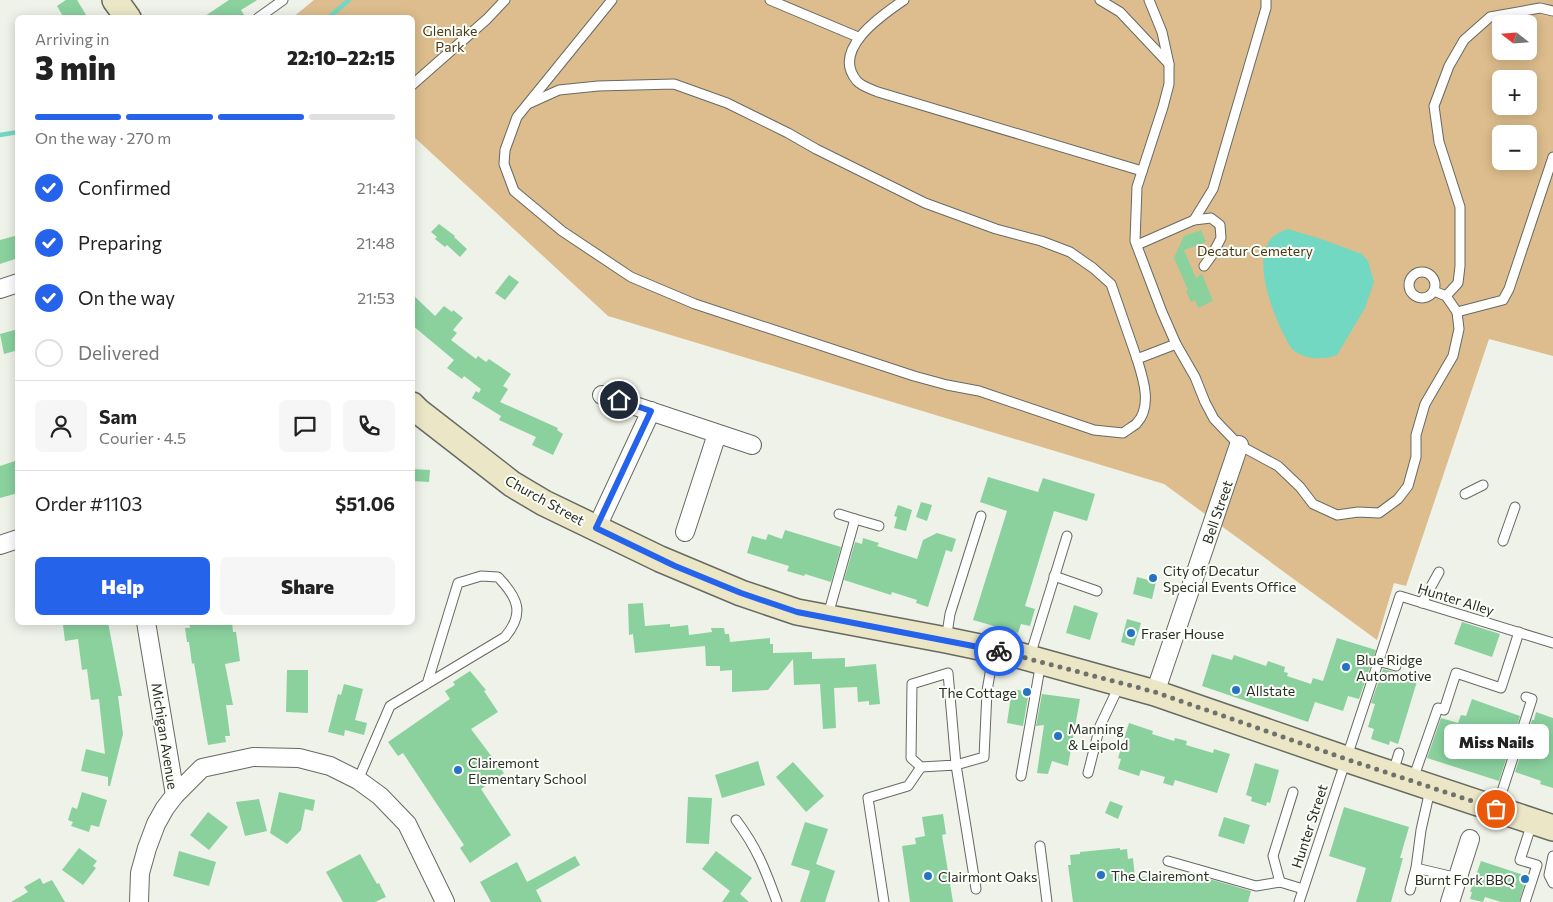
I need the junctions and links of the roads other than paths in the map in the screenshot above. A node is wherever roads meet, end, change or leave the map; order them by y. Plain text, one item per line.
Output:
1 (282, 0) edge
2 (505, 0) edge
3 (612, 0) edge
4 (770, 0) edge
5 (904, 0) edge
6 (1102, 0) edge
7 (1150, 0) edge
8 (1266, 0) edge
9 (1553, 11) edge
10 (262, 15) edge
11 (858, 38) junction
12 (1169, 64) junction
13 (415, 82) edge
14 (526, 105) junction
15 (1553, 157) edge
16 (1142, 170) junction
17 (1550, 179) edge
18 (1194, 220) junction
19 (1137, 246) junction
20 (1204, 266) dead end
21 (15, 284) edge
22 (0, 289) edge
23 (1434, 291) dead end
24 (1446, 296) junction
25 (1457, 312) junction
26 (1176, 344) junction
27 (1137, 359) junction
28 (602, 395) dead end
29 (415, 411) edge
30 (651, 411) junction
31 (717, 434) junction
32 (1239, 445) junction
33 (752, 446) dead end
34 (1483, 485) dead end
35 (1465, 494) dead end
36 (1515, 507) dead end
37 (840, 514) dead end
38 (982, 516) dead end
39 (855, 519) junction
40 (879, 526) dead end
41 (596, 528) junction
42 (685, 532) dead end
43 (1067, 536) dead end
44 (15, 540) edge
45 (1504, 541) dead end
46 (0, 544) edge
47 (1439, 572) dead end
48 (1054, 576) junction
49 (1097, 591) dead end
50 (1422, 602) junction
51 (828, 618) junction
52 (147, 625) edge
53 (1519, 632) junction
54 (946, 640) junction
55 (1553, 643) edge
56 (994, 650) junction
57 (1035, 660) junction
58 (1378, 661) junction
59 (1396, 666) dead end
60 (1120, 683) junction
61 (427, 684) junction
62 (1155, 692) junction
63 (1529, 698) dead end
64 (1346, 759) junction
65 (956, 765) junction
66 (921, 767) junction
67 (1088, 773) dead end
68 (1408, 774) junction
69 (1021, 776) dead end
70 (358, 780) junction
71 (1293, 792) dead end
72 (175, 795) junction
73 (1496, 809) junction
74 (736, 820) dead end
75 (1543, 825) edge
76 (1470, 839) dead end
77 (1040, 846) dead end
78 (1553, 856) edge
79 (1168, 861) dead end
80 (1416, 868) junction
81 (1458, 878) junction
82 (1280, 882) junction
83 (1553, 883) edge
84 (976, 889) dead end
85 (1303, 889) junction
86 (1410, 890) dead end
87 (139, 902) edge
88 (445, 902) edge
89 (776, 902) edge
90 (884, 902) edge
91 (1048, 902) edge
92 (1299, 902) edge
93 (1450, 902) edge
94 (1525, 902) edge

1 - 10 lane
2 - 13 lane
3 - 14 lane
4 - 11 lane
5 - 11 lane
6 - 12 lane
7 - 12 lane
8 - 18 lane
9 - 24 lane
11 - 16 lane
12 - 16 lane
14 - 27 lane
14 - 27 lane
15 - 17 lane
16 - 19 lane
17 - 25 lane
18 - 19 lane
18 - 20 lane
19 - 26 lane
21 - 22 street
23 - 24 lane
24 - 25 lane
25 - 32 lane
26 - 27 lane
26 - 32 lane
28 - 30 street
29 - 41 main road, Church Street
30 - 31 street
30 - 41 street
31 - 33 street
31 - 42 street
32 - 62 street, Bell Street
34 - 35 lane
36 - 45 lane
37 - 39 lane
38 - 54 lane
39 - 40 lane
39 - 51 lane
41 - 51 main road, Church Street
43 - 48 lane
44 - 46 street
47 - 50 lane
48 - 49 lane
48 - 57 lane
50 - 53 lane, Hunter Alley
50 - 58 lane, Hunter Alley
51 - 54 main road, Church Street
52 - 72 street, Michigan Avenue
53 - 55 lane, Hunter Alley
53 - 68 lane
54 - 56 main road, Church Street
56 - 57 main road, Church Street
56 - 65 lane
57 - 60 main road, Church Street
57 - 69 lane
58 - 59 lane
58 - 64 lane, Hunter Alley
60 - 62 main road, Church Street
60 - 67 lane
61 - 61 lane
61 - 70 lane
62 - 64 main road, Church Street
63 - 73 lane
64 - 68 main road, Church Street
64 - 85 lane, Hunter Street
65 - 66 lane
65 - 66 lane
65 - 84 lane
66 - 90 lane
68 - 73 main road, Church Street
68 - 80 lane
70 - 72 street
70 - 88 street
71 - 82 lane
72 - 87 street, Michigan Avenue
73 - 75 main road, Church Street
74 - 89 lane
75 - 94 lane
76 - 81 street
77 - 91 lane
78 - 83 lane
79 - 82 lane
80 - 81 lane
80 - 86 lane
81 - 93 street
82 - 85 lane
85 - 92 lane, Hunter Street

